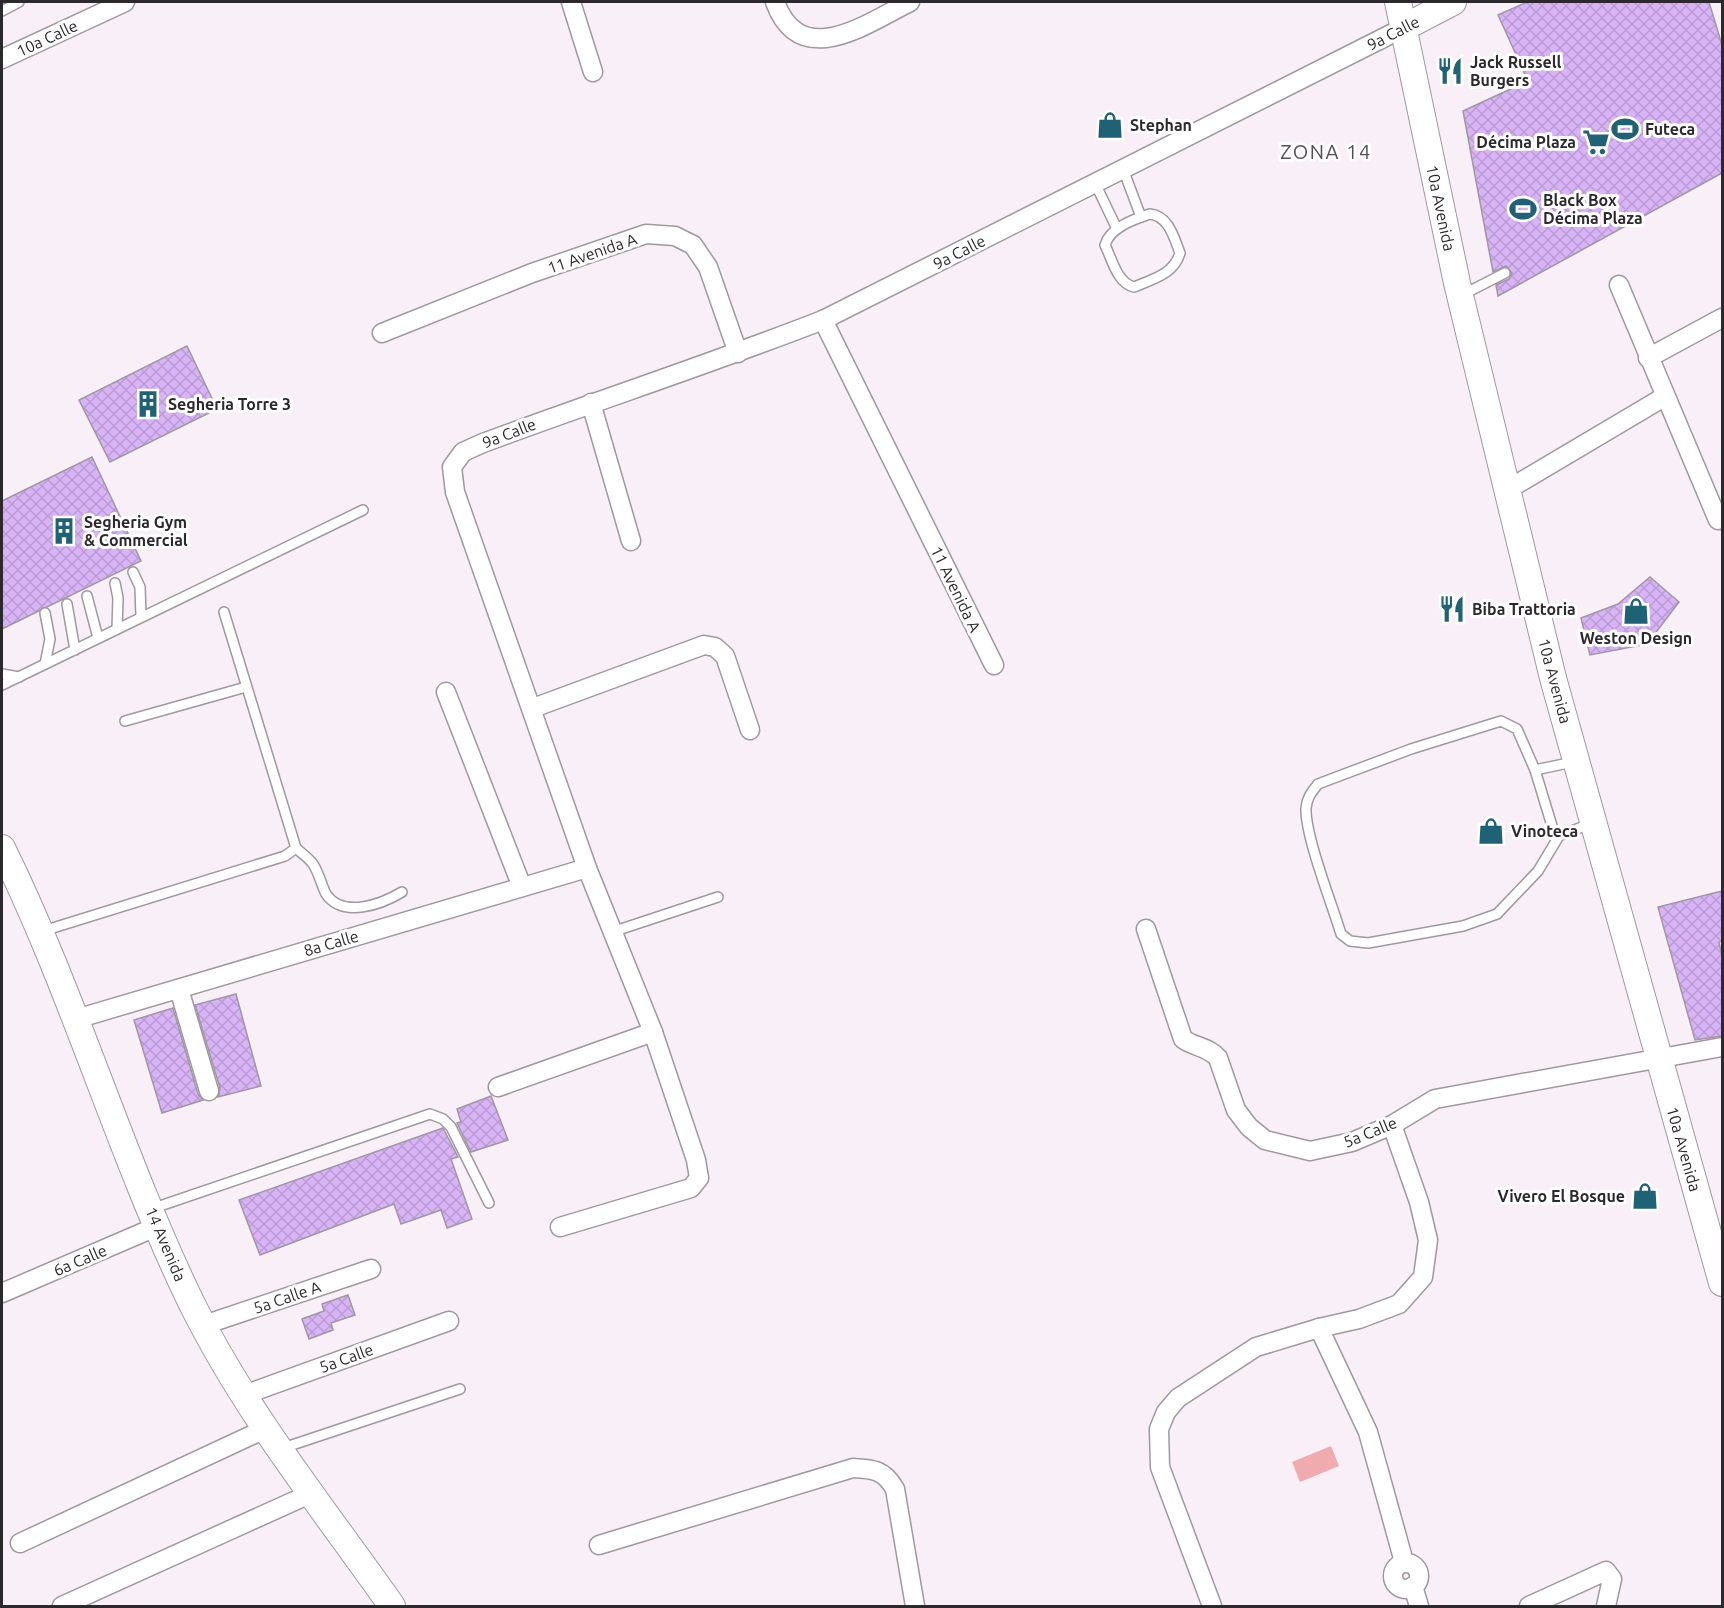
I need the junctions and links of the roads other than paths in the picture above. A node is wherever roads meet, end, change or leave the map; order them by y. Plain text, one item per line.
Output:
1 (19, 2) edge
2 (125, 2) edge
3 (571, 2) edge
4 (775, 2) edge
5 (910, 2) edge
6 (1398, 2) edge
7 (1453, 2) edge
8 (2, 11) edge
9 (1405, 27) junction
10 (2, 59) edge
11 (593, 72) dead end
12 (1123, 169) junction
13 (1095, 183) junction
14 (1142, 217) junction
15 (1117, 229) junction
16 (1506, 273) dead end
17 (1619, 285) dead end
18 (1454, 290) junction
19 (1722, 318) edge
20 (823, 320) junction
21 (382, 333) dead end
22 (738, 353) junction
23 (1648, 358) junction
24 (1664, 398) junction
25 (591, 403) junction
26 (1507, 490) junction
27 (363, 510) dead end
28 (1718, 520) dead end
29 (632, 541) dead end
30 (133, 572) dead end
31 (116, 583) dead end
32 (87, 596) dead end
33 (67, 604) dead end
34 (224, 612) dead end
35 (45, 613) dead end
36 (141, 617) junction
37 (117, 629) junction
38 (98, 638) junction
39 (75, 650) junction
40 (45, 664) junction
41 (993, 665) dead end
42 (2, 674) edge
43 (19, 677) junction
44 (2, 685) edge
45 (246, 687) junction
46 (446, 692) dead end
47 (533, 708) junction
48 (125, 721) dead end
49 (750, 730) dead end
50 (1576, 761) junction
51 (1535, 770) junction
52 (1592, 823) junction
53 (1556, 840) junction
54 (2, 848) edge
55 (296, 848) junction
56 (587, 868) junction
57 (522, 887) junction
58 (402, 892) dead end
59 (718, 897) dead end
60 (1146, 930) dead end
61 (41, 932) junction
62 (612, 932) junction
63 (179, 988) junction
64 (76, 1019) junction
65 (653, 1032) junction
66 (1722, 1047) edge
67 (1658, 1058) junction
68 (498, 1087) dead end
69 (209, 1091) dead end
70 (1392, 1125) junction
71 (489, 1203) dead end
72 (155, 1218) junction
73 (560, 1227) dead end
74 (371, 1269) dead end
75 (1722, 1283) edge
76 (2, 1293) edge
77 (449, 1321) dead end
78 (204, 1325) junction
79 (1319, 1328) junction
80 (460, 1389) dead end
81 (244, 1395) junction
82 (272, 1439) junction
83 (312, 1493) junction
84 (20, 1543) dead end
85 (599, 1545) dead end
86 (62, 1606) edge
87 (392, 1606) edge
88 (915, 1606) edge
89 (1212, 1606) edge
90 (1419, 1606) edge
91 (1529, 1606) edge
92 (1606, 1606) edge

1 - 8 lane
2 - 10 street, 10a Calle
3 - 11 street
4 - 5 street
6 - 9 street, 10a Avenida
7 - 9 street, 9a Calle
9 - 12 street, 9a Calle
9 - 18 street, 10a Avenida
12 - 13 street, 9a Calle
12 - 14 lane
13 - 15 lane
13 - 20 street, 9a Calle
14 - 15 lane
14 - 15 lane
16 - 18 lane
17 - 23 street
18 - 26 street, 10a Avenida
19 - 23 street
20 - 22 street, 9a Calle
20 - 41 street, 11 Avenida A
21 - 22 street, 11 Avenida A
22 - 25 street, 9a Calle
23 - 24 street
24 - 26 street
24 - 28 street
25 - 29 street
25 - 47 street, 9a Calle
26 - 50 street, 10a Avenida
27 - 36 lane
30 - 36 lane
31 - 37 lane
32 - 38 lane
33 - 39 lane
34 - 45 lane
35 - 40 lane
36 - 37 lane
37 - 38 lane
38 - 39 lane
39 - 40 lane
40 - 43 lane
42 - 43 lane
43 - 44 lane
45 - 48 lane
45 - 55 lane
46 - 57 street
47 - 49 street
47 - 56 street
50 - 51 lane
50 - 52 street, 10a Avenida
51 - 53 lane
51 - 53 lane
52 - 53 lane
52 - 67 street, 10a Avenida
54 - 61 street, 14 Avenida
55 - 58 lane
55 - 61 lane
56 - 57 street, 8a Calle
56 - 62 street
57 - 63 street, 8a Calle
59 - 62 lane
60 - 70 street, 5a Calle
61 - 64 street, 14 Avenida
62 - 65 street
63 - 64 street, 8a Calle
63 - 69 street
64 - 72 street, 14 Avenida
65 - 68 street
65 - 73 street
66 - 67 street, 5a Calle
67 - 70 street, 5a Calle
67 - 75 street, 10a Avenida
70 - 79 street
71 - 72 lane
72 - 76 street, 6a Calle
72 - 78 street, 14 Avenida
74 - 78 street, 5a Calle A
77 - 81 street, 5a Calle
78 - 81 street, 14 Avenida
79 - 89 street
79 - 90 street
80 - 82 lane
81 - 82 street, 14 Avenida
82 - 83 street, 14 Avenida
82 - 84 street
83 - 86 street
83 - 87 street, 14 Avenida
85 - 88 street
91 - 92 street

